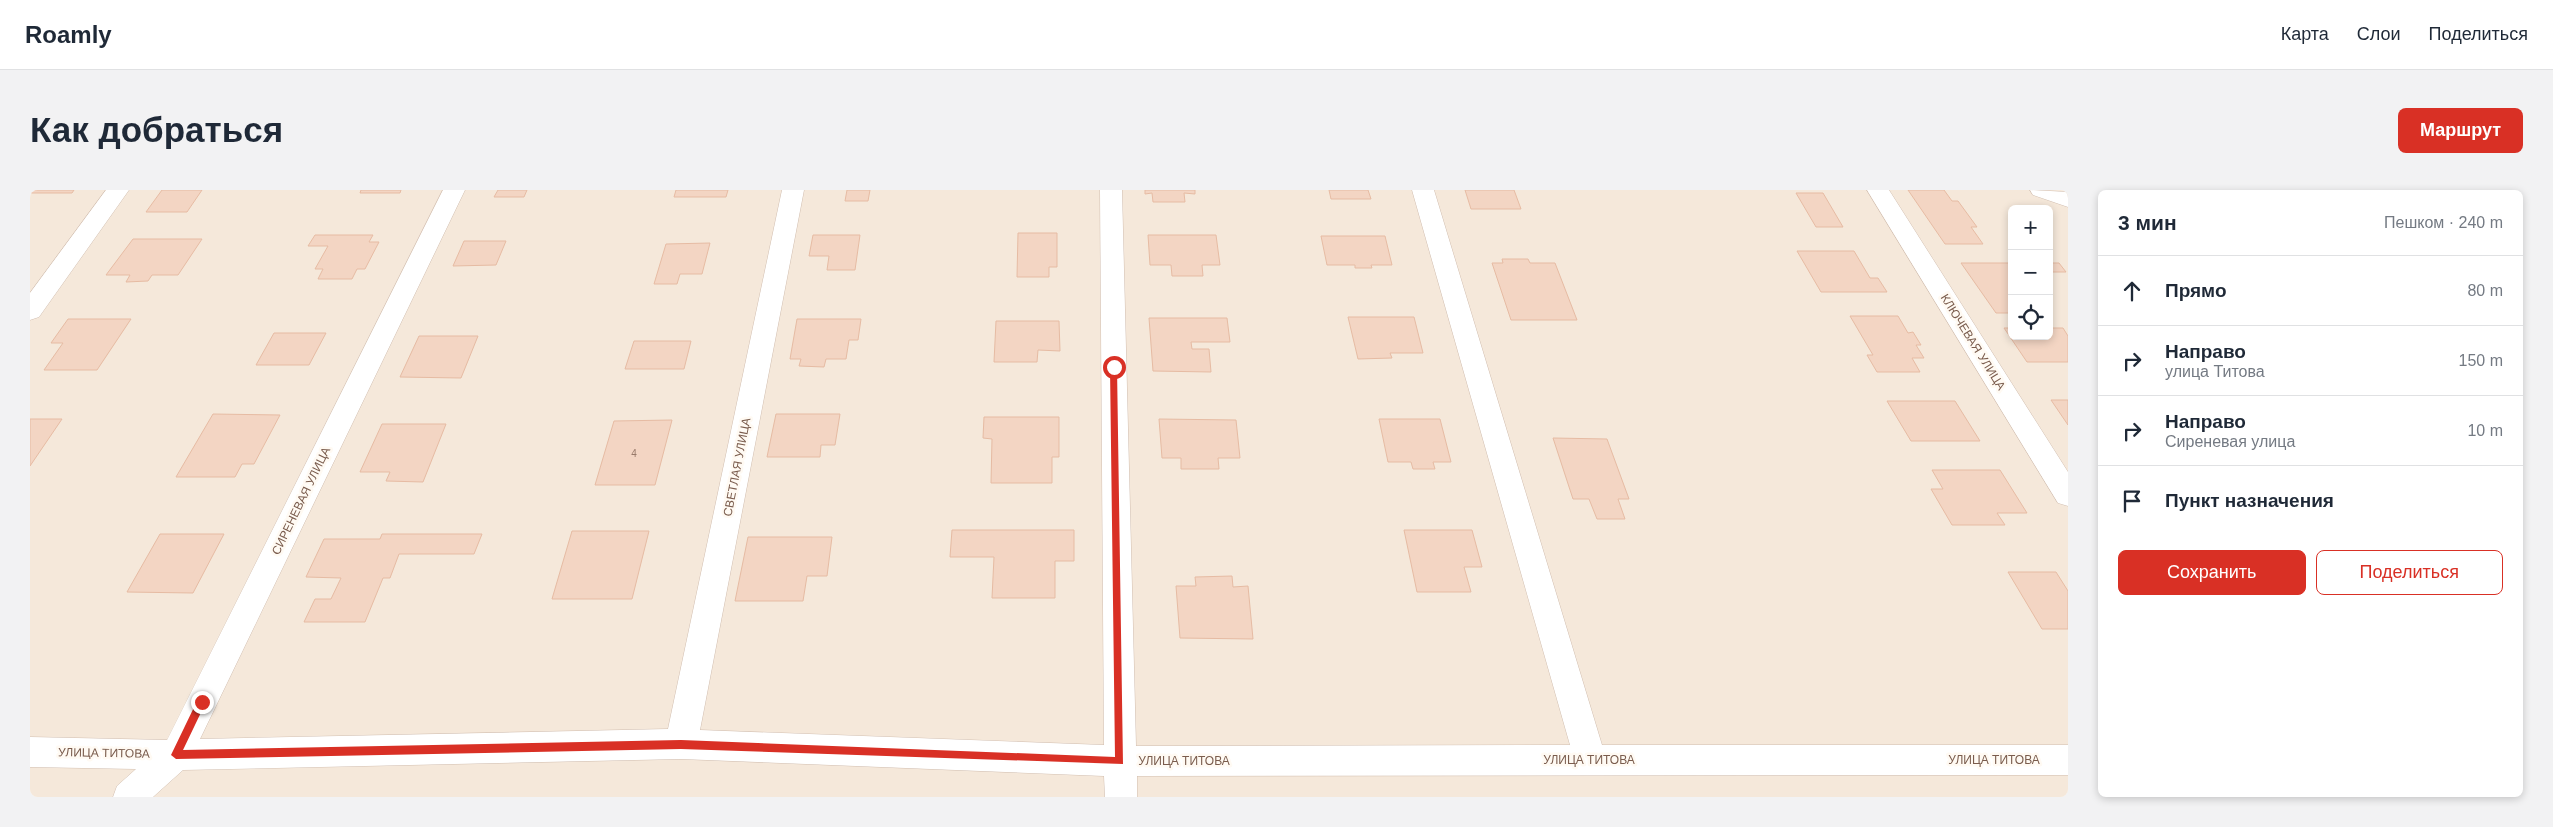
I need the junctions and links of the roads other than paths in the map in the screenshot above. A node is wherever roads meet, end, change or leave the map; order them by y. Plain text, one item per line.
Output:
1 (118, 190) edge
2 (454, 190) edge
3 (793, 190) edge
4 (1111, 190) edge
5 (1423, 190) edge
6 (1878, 190) edge
7 (2041, 190) edge
8 (2068, 200) edge
9 (30, 312) edge
10 (2068, 495) edge
11 (681, 744) junction
12 (30, 752) edge
13 (176, 755) junction
14 (1590, 760) junction
15 (2068, 760) edge
16 (1120, 761) junction
17 (129, 797) edge
18 (1121, 797) edge

1 - 9 street
2 - 13 street, СИРЕНЕВАЯ УЛИЦА
3 - 11 street, СВЕТЛАЯ УЛИЦА
4 - 16 street
5 - 14 street
6 - 10 street, КЛЮЧЕВАЯ УЛИЦА
7 - 8 street
11 - 13 street, УЛИЦА ТИТОВА
11 - 16 street, УЛИЦА ТИТОВА
12 - 13 street, УЛИЦА ТИТОВА
13 - 17 street, СИРЕНЕВАЯ УЛИЦА
14 - 15 street, УЛИЦА ТИТОВА
14 - 16 street, УЛИЦА ТИТОВА
16 - 18 street

